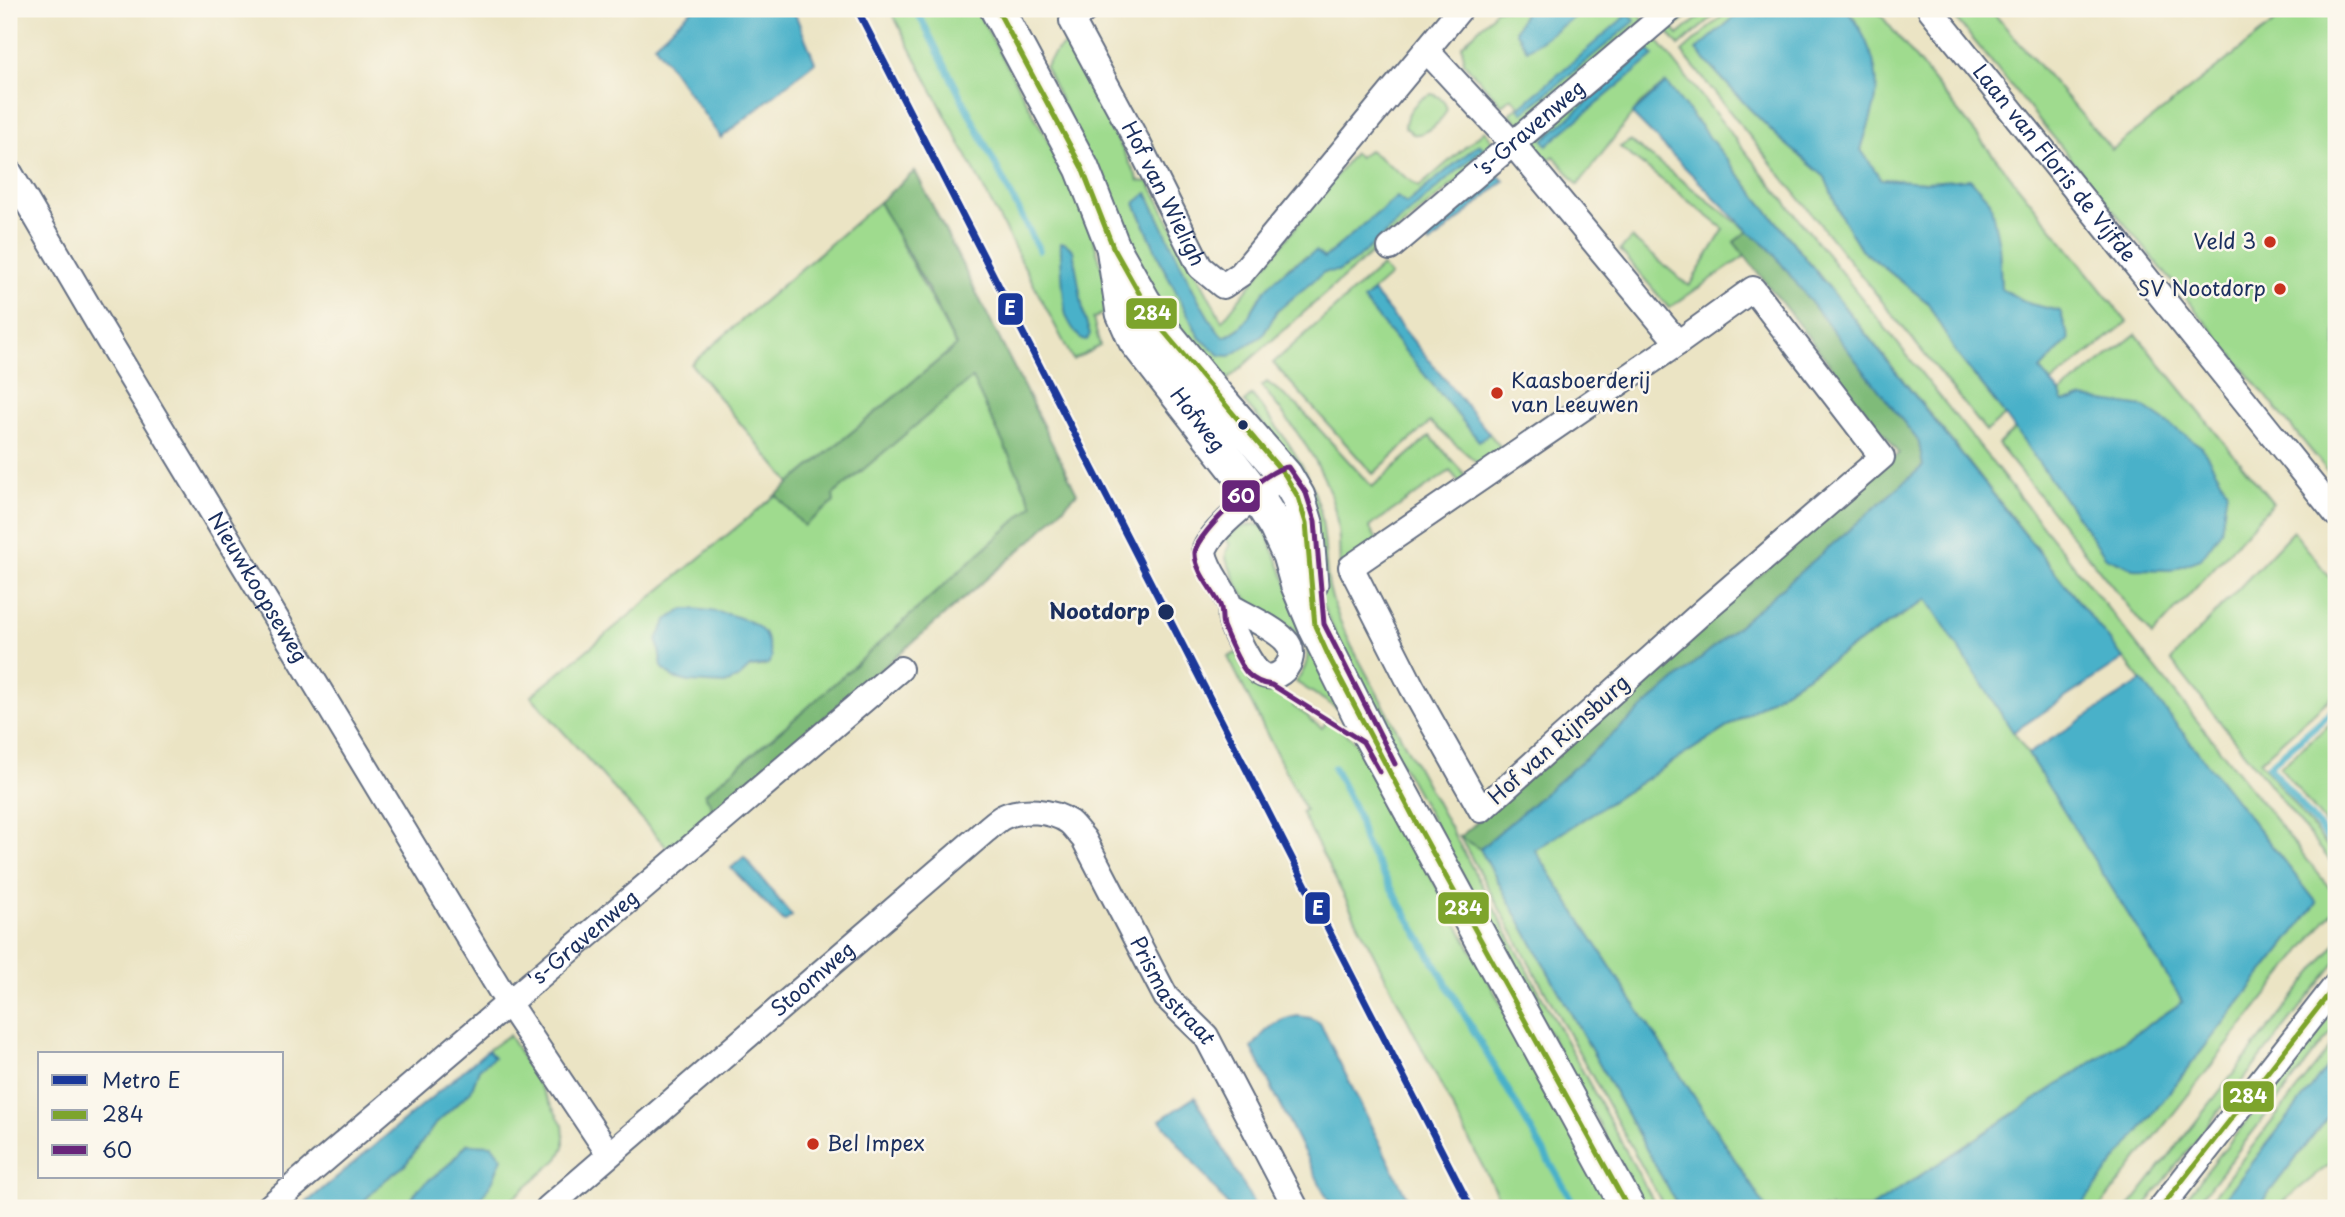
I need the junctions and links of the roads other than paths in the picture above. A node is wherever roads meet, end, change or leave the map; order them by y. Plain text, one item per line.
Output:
1 (997, 9) edge
2 (1086, 9) edge
3 (1460, 9) edge
4 (1671, 9) edge
5 (1930, 9) edge
6 (1427, 51) junction
7 (1513, 144) junction
8 (9, 171) edge
9 (1113, 247) junction
10 (1390, 248) dead end
11 (1678, 343) junction
12 (1285, 475) junction
13 (1256, 495) junction
14 (2336, 514) edge
15 (1230, 606) dead end
16 (1315, 626) junction
17 (900, 669) dead end
18 (1020, 812) joint
19 (2336, 985) edge
20 (509, 1003) junction
21 (610, 1154) junction
22 (268, 1208) edge
23 (548, 1208) edge
24 (1296, 1208) edge
25 (1628, 1208) edge
26 (2161, 1208) edge

1 - 9 main road, Hofweg
2 - 6 street, Hof van Wieligh
3 - 6 street, Hof van Wieligh
4 - 7 street, 's-Gravenweg
5 - 14 street, Laan van Floris de Vijfde
6 - 7 street
7 - 10 street, 's-Gravenweg
7 - 11 street
8 - 20 street, Nieuwkoopseweg
9 - 12 main road, Hofweg
9 - 13 main road, Hofweg
11 - 11 street, Hof van Rijnsburg
12 - 13 street
12 - 16 main road, Hofweg
13 - 15 street
13 - 16 main road, Hofweg
16 - 25 main road, Hofweg
17 - 20 street, 's-Gravenweg
18 - 21 street, Stoomweg
18 - 24 street, Prismastraat
19 - 26 street
20 - 21 street
20 - 22 street, 's-Gravenweg
21 - 23 street, Stoomweg

